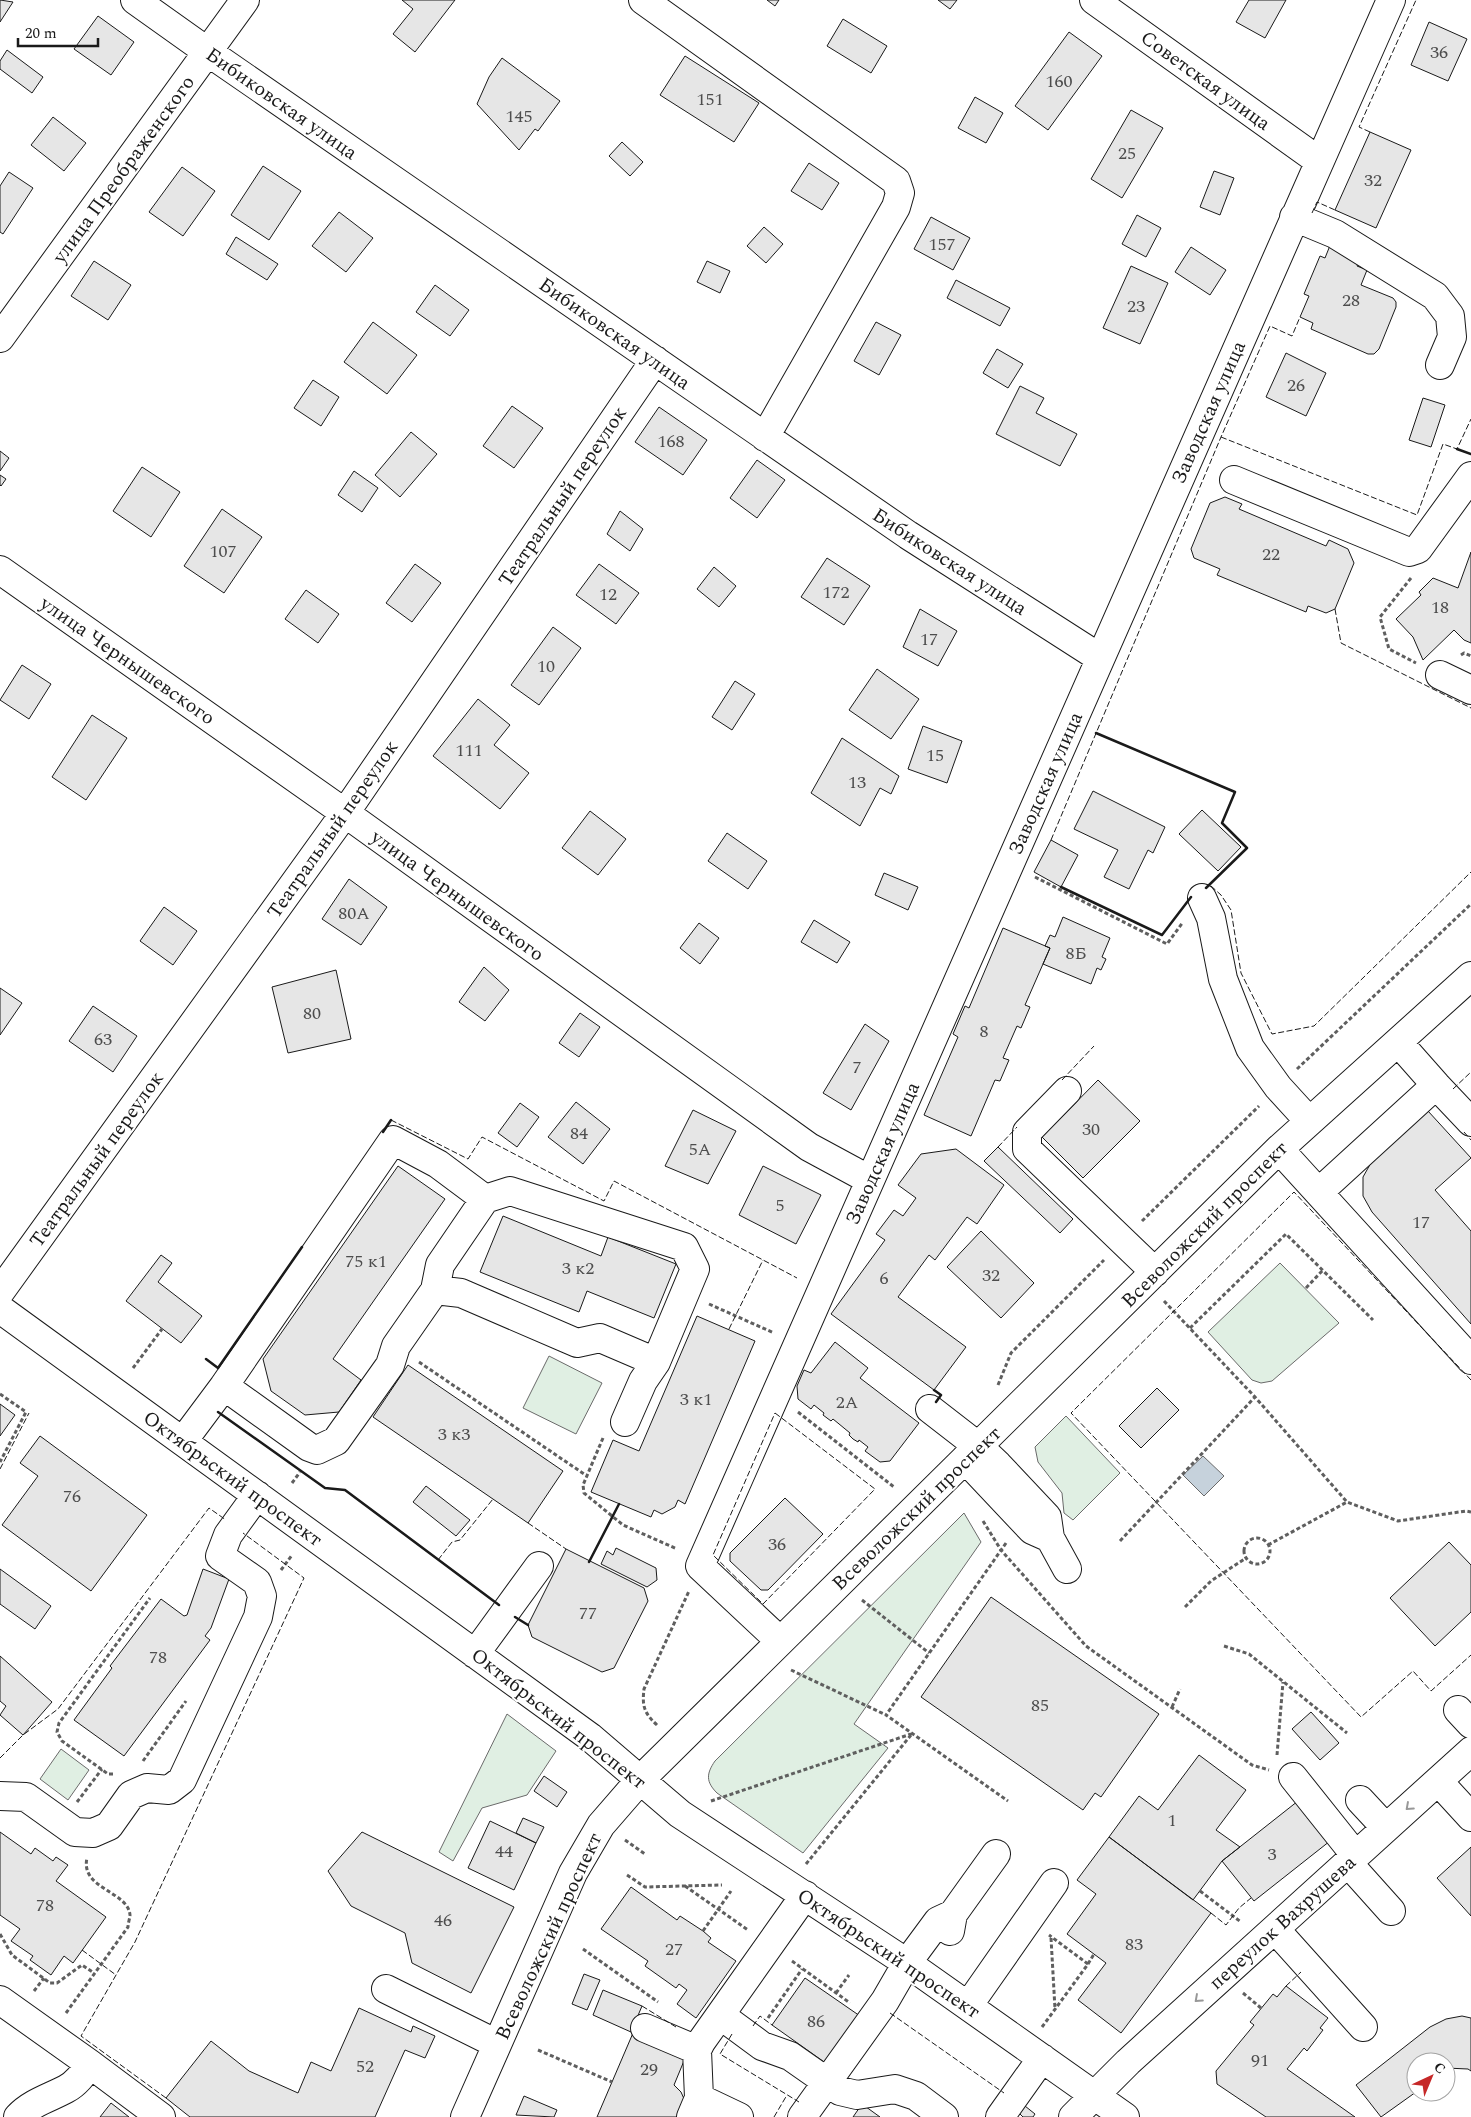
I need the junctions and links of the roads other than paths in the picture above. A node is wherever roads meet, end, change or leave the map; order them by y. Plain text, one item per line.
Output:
1 (135, 0) edge
2 (245, 0) edge
3 (643, 0) edge
4 (1094, 0) edge
5 (1391, 0) edge
6 (208, 52) junction
7 (1319, 161) junction
8 (1294, 217) junction
9 (0, 338) edge
10 (655, 360) junction
11 (1440, 365) dead end
12 (765, 437) junction
13 (1471, 476) edge
14 (1234, 480) dead end
15 (0, 570) edge
16 (1100, 658) junction
17 (1440, 675) road end
18 (1471, 690) edge
19 (345, 813) junction
20 (1202, 898) road end
21 (1471, 976) edge
22 (1398, 1042) junction
23 (1436, 1085) junction
24 (1066, 1091) dead end
25 (1309, 1121) junction
26 (1471, 1122) edge
27 (1279, 1149) junction
28 (870, 1180) junction
29 (1318, 1192) junction
30 (486, 1199) junction
31 (1155, 1272) junction
32 (435, 1290) junction
33 (0, 1292) edge
34 (0, 1309) edge
35 (1471, 1360) edge
36 (656, 1362) junction
37 (224, 1386) junction
38 (930, 1409) dead end
39 (625, 1422) road end
40 (183, 1442) junction
41 (972, 1453) junction
42 (257, 1495) junction
43 (1050, 1538) junction
44 (539, 1566) dead end
45 (1067, 1569) dead end
46 (780, 1641) junction
47 (475, 1654) junction
48 (1471, 1751) edge
49 (1284, 1775) road end
50 (640, 1780) junction
51 (1438, 1781) junction
52 (0, 1796) edge
53 (1360, 1800) dead end
54 (1471, 1817) edge
55 (1386, 1828) junction
56 (996, 1854) dead end
57 (1352, 1860) junction
58 (1054, 1883) dead end
59 (805, 1895) junction
60 (1390, 1911) dead end
61 (1262, 1929) junction
62 (913, 1968) junction
63 (386, 1989) dead end
64 (0, 2000) edge
65 (968, 2006) junction
66 (720, 2015) junction
67 (1363, 2027) dead end
68 (645, 2028) dead end
69 (497, 2044) junction
70 (697, 2050) junction
71 (1035, 2053) junction
72 (90, 2064) junction
73 (827, 2082) junction
74 (1095, 2096) junction
75 (695, 2108) edge
76 (34, 2113) edge
77 (161, 2117) edge
78 (465, 2117) edge
79 (739, 2117) edge
80 (802, 2117) edge
81 (944, 2117) edge
82 (1000, 2117) edge
83 (1074, 2117) edge
84 (1125, 2117) edge

1 - 6 street, Бибиковская улица
2 - 6 street, улица Преображенского
3 - 12 street
4 - 7 street, Советская улица
5 - 7 street, Заводская улица
6 - 9 street, улица Преображенского
6 - 10 street, Бибиковская улица
7 - 8 street, Заводская улица
8 - 11 street
8 - 16 street, Заводская улица
10 - 12 street, Бибиковская улица
10 - 19 street, Театральный переулок
12 - 16 street, Бибиковская улица
13 - 14 street
15 - 19 street, улица Чернышевского
16 - 28 street, Заводская улица
17 - 18 street
19 - 28 street, улица Чернышевского
19 - 33 street, Театральный переулок
20 - 25 street
21 - 22 street, Всеволожский проспект
22 - 23 street
22 - 25 street, Всеволожский проспект
23 - 26 street
23 - 29 street
24 - 31 street
25 - 27 street, Всеволожский проспект
27 - 29 street
27 - 31 street, Всеволожский проспект
28 - 46 street, Заводская улица
29 - 35 street
30 - 32 street
30 - 36 street
30 - 37 street
31 - 41 street, Всеволожский проспект
32 - 36 street
32 - 37 street
34 - 40 street, Октябрьский проспект
36 - 39 street
37 - 40 street
38 - 41 street
40 - 42 street, Октябрьский проспект
41 - 43 street
41 - 43 street
41 - 46 street, Всеволожский проспект
42 - 47 street, Октябрьский проспект
42 - 52 street
43 - 45 street
44 - 47 street
46 - 50 street, Всеволожский проспект
47 - 50 street, Октябрьский проспект
48 - 51 street, переулок Вахрушева
49 - 57 street
50 - 59 street, Октябрьский проспект
50 - 69 street, Всеволожский проспект
51 - 54 street
51 -> 55 street, переулок Вахрушева
53 - 55 street
55 - 57 street, переулок Вахрушева
56 - 62 street
57 - 60 street
57 - 61 street, переулок Вахрушева
58 - 65 street
59 - 62 street, Октябрьский проспект
59 - 66 street
61 - 67 street
61 -> 74 street, переулок Вахрушева
62 - 65 street, Октябрьский проспект
62 - 73 street
63 - 69 street
64 - 72 street
65 - 71 street, Октябрьский проспект
66 - 70 street
66 - 73 street
68 - 70 street
69 - 78 street, Всеволожский проспект
70 - 75 street
71 - 74 street, Октябрьский проспект
71 - 82 street
72 - 76 street
72 - 77 street
73 - 80 street
73 - 81 street
74 - 83 street, переулок Вахрушева
74 - 84 street, Октябрьский проспект
75 - 79 street

